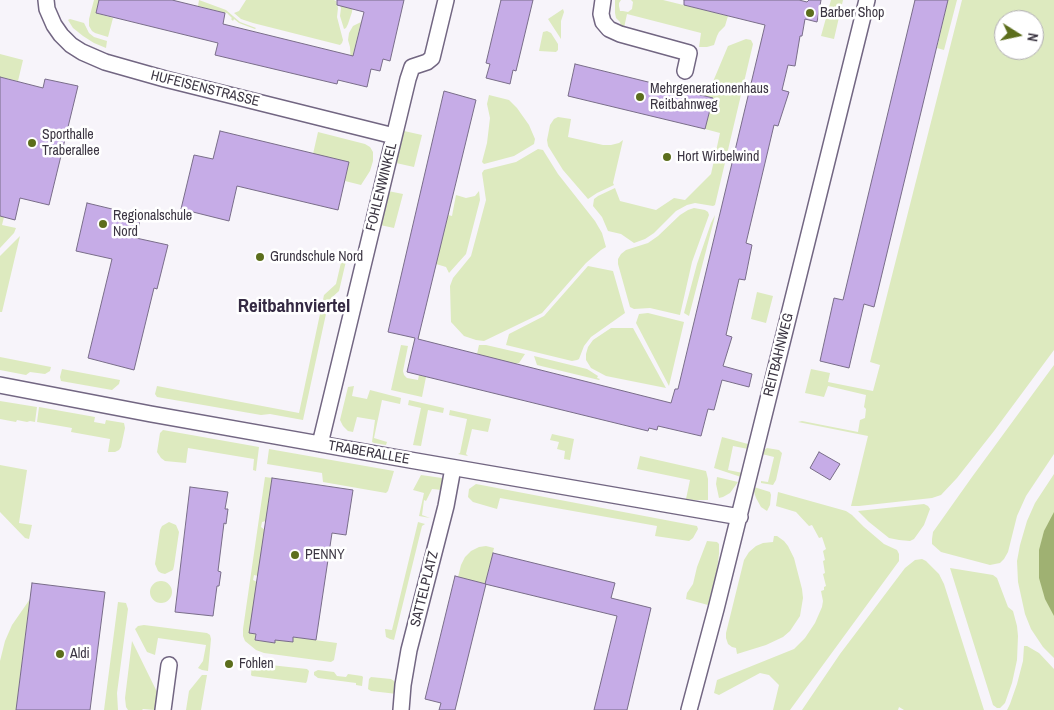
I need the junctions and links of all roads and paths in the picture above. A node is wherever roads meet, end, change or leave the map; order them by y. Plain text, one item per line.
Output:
1 (46, 0) edge
2 (446, 0) edge
3 (603, 0) edge
4 (867, 0) edge
5 (685, 71) dead end
6 (394, 136) junction
7 (0, 385) edge
8 (320, 444) junction
9 (453, 468) junction
10 (740, 517) junction
11 (169, 665) dead end
12 (163, 710) edge
13 (401, 710) edge
14 (689, 710) edge

1 - 6 street, HUFEISENSTRASSE
2 - 6 street, FOHLENWINKEL
3 - 5 street
4 - 10 street, REITBAHNWEG
6 - 8 street, FOHLENWINKEL
7 - 8 street, TRABERALLEE
8 - 9 street, TRABERALLEE
9 - 10 street, TRABERALLEE
9 - 13 street, SATTELPLATZ
10 - 14 street, REITBAHNWEG
11 - 12 street

